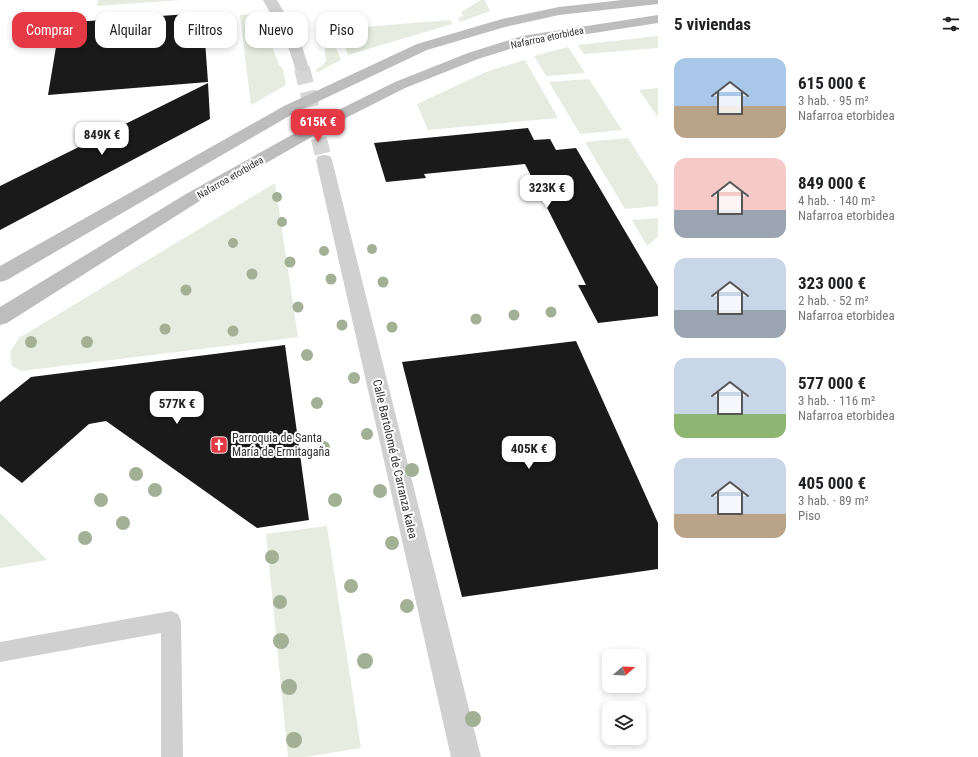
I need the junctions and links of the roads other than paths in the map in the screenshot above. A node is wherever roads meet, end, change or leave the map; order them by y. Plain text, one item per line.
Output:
1 (270, 0) edge
2 (658, 0) edge
3 (658, 19) edge
4 (302, 68) tunnel mouth
5 (324, 160) tunnel mouth
6 (62, 240) junction
7 (0, 264) edge
8 (0, 275) edge
9 (0, 317) edge
10 (0, 652) edge
11 (172, 757) edge
12 (466, 757) edge

1 - 4 street
2 - 6 main road, Nafarroa etorbidea
3 - 9 main road, Nafarroa etorbidea
5 - 12 street, Calle Bartolomé de Carranza kalea
6 - 7 main road, Nafarroa etorbidea
6 - 8 main road, Nafarroa etorbidea
10 - 11 lane

